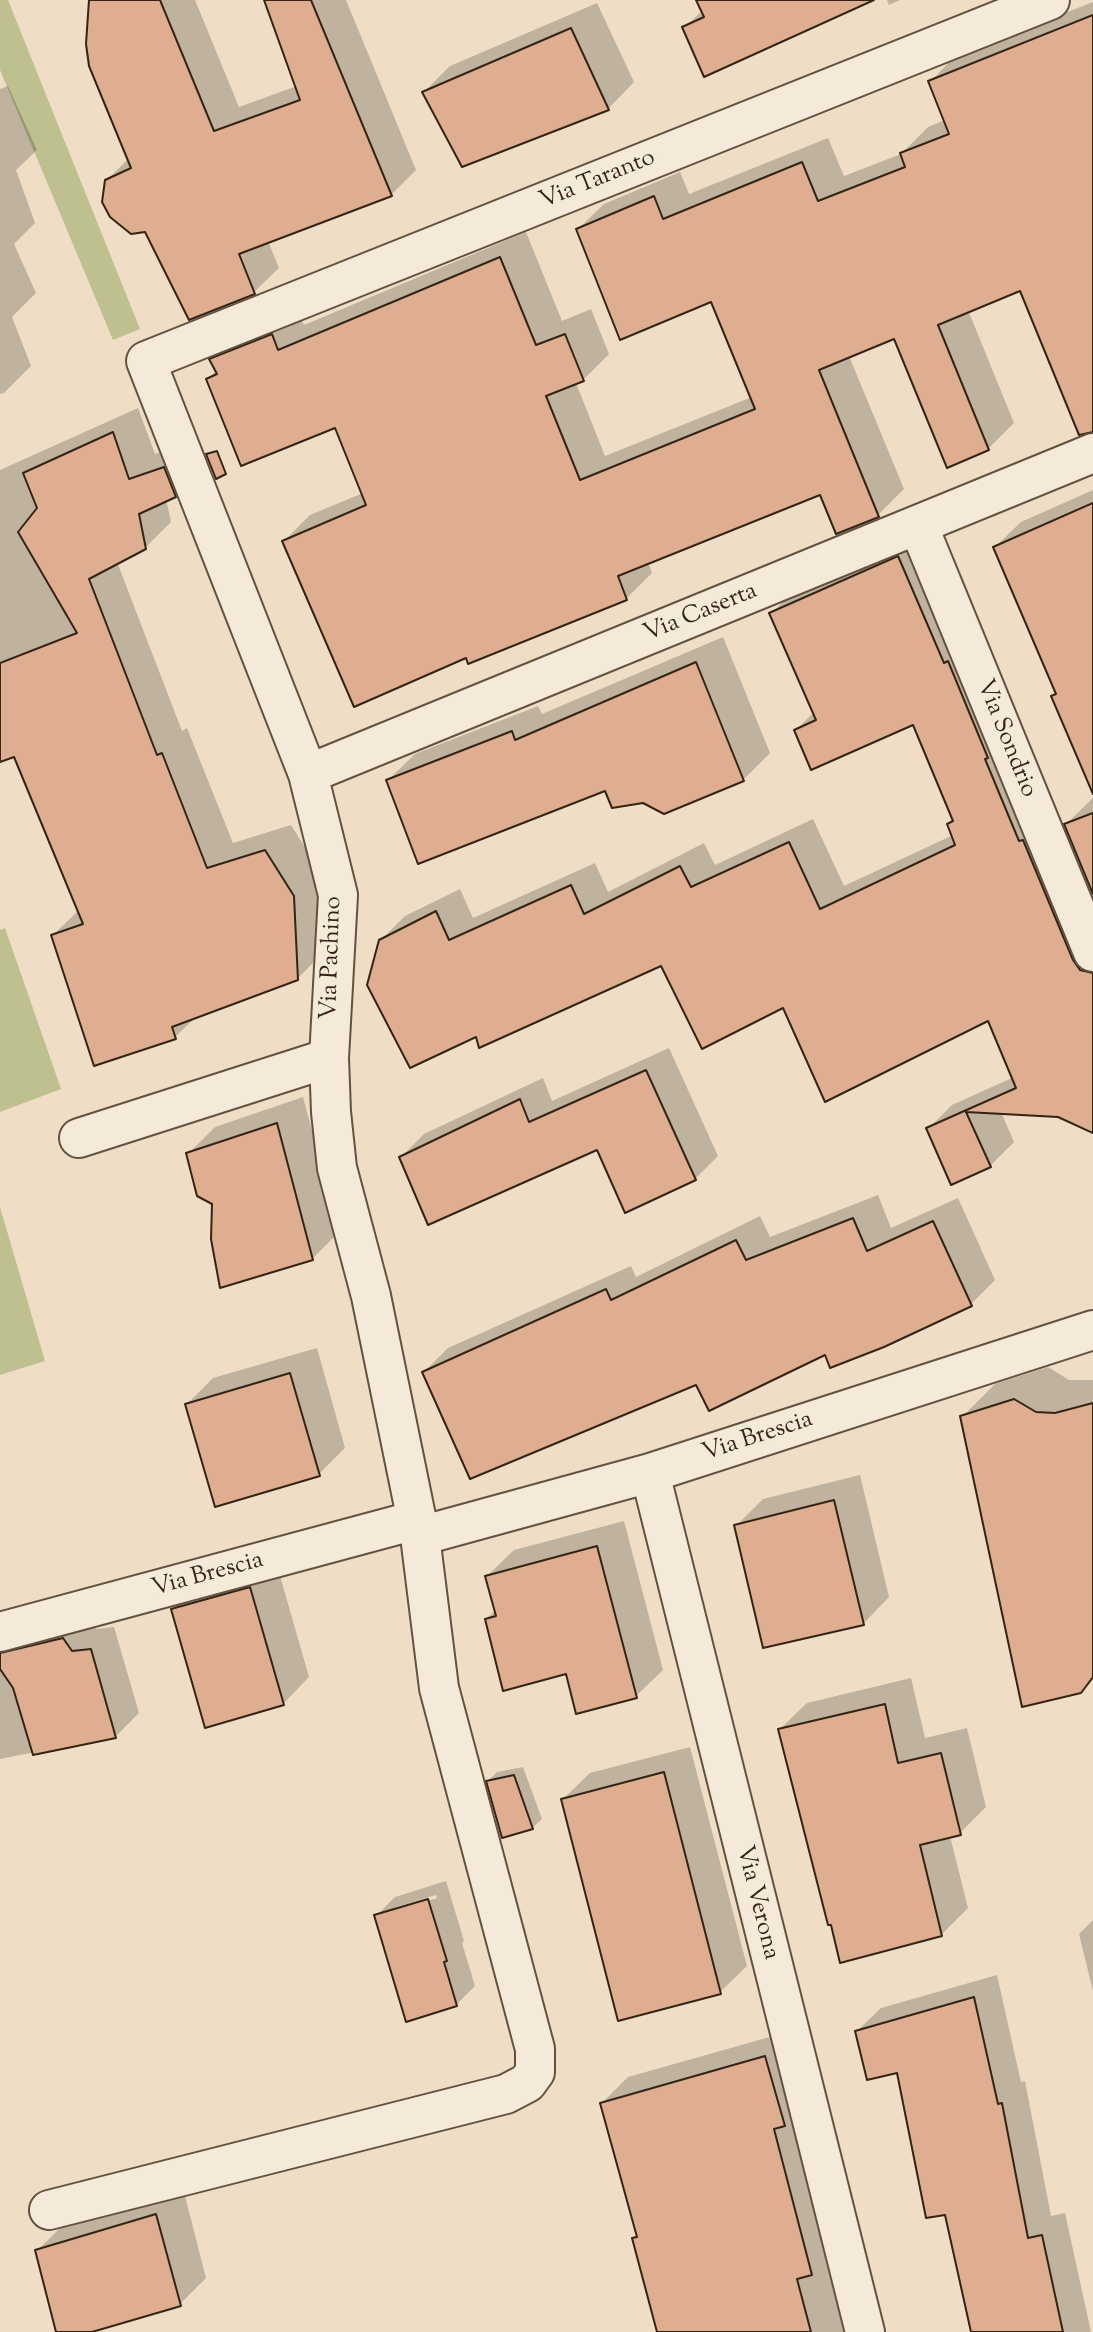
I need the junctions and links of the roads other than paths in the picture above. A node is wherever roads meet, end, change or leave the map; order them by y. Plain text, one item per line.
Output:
1 (1050, 0) edge
2 (146, 361) joint
3 (1093, 453) edge
4 (918, 525) junction
5 (308, 774) junction
6 (1093, 952) edge
7 (329, 1058) junction
8 (79, 1138) dead end
9 (1093, 1330) edge
10 (650, 1473) junction
11 (418, 1528) junction
12 (0, 1632) edge
13 (50, 2210) dead end
14 (864, 2332) edge

1 - 2 street, Via Taranto
2 - 5 street, Via Pachino
3 - 4 street, Via Caserta
4 - 5 street, Via Caserta
4 - 6 street, Via Sondrio
5 - 7 street, Via Pachino
7 - 8 street
7 - 11 street, Via Pachino
9 - 10 street, Via Brescia
10 - 11 street, Via Brescia
10 - 14 street, Via Verona
11 - 12 street, Via Brescia
11 - 13 street, Via Pachino

